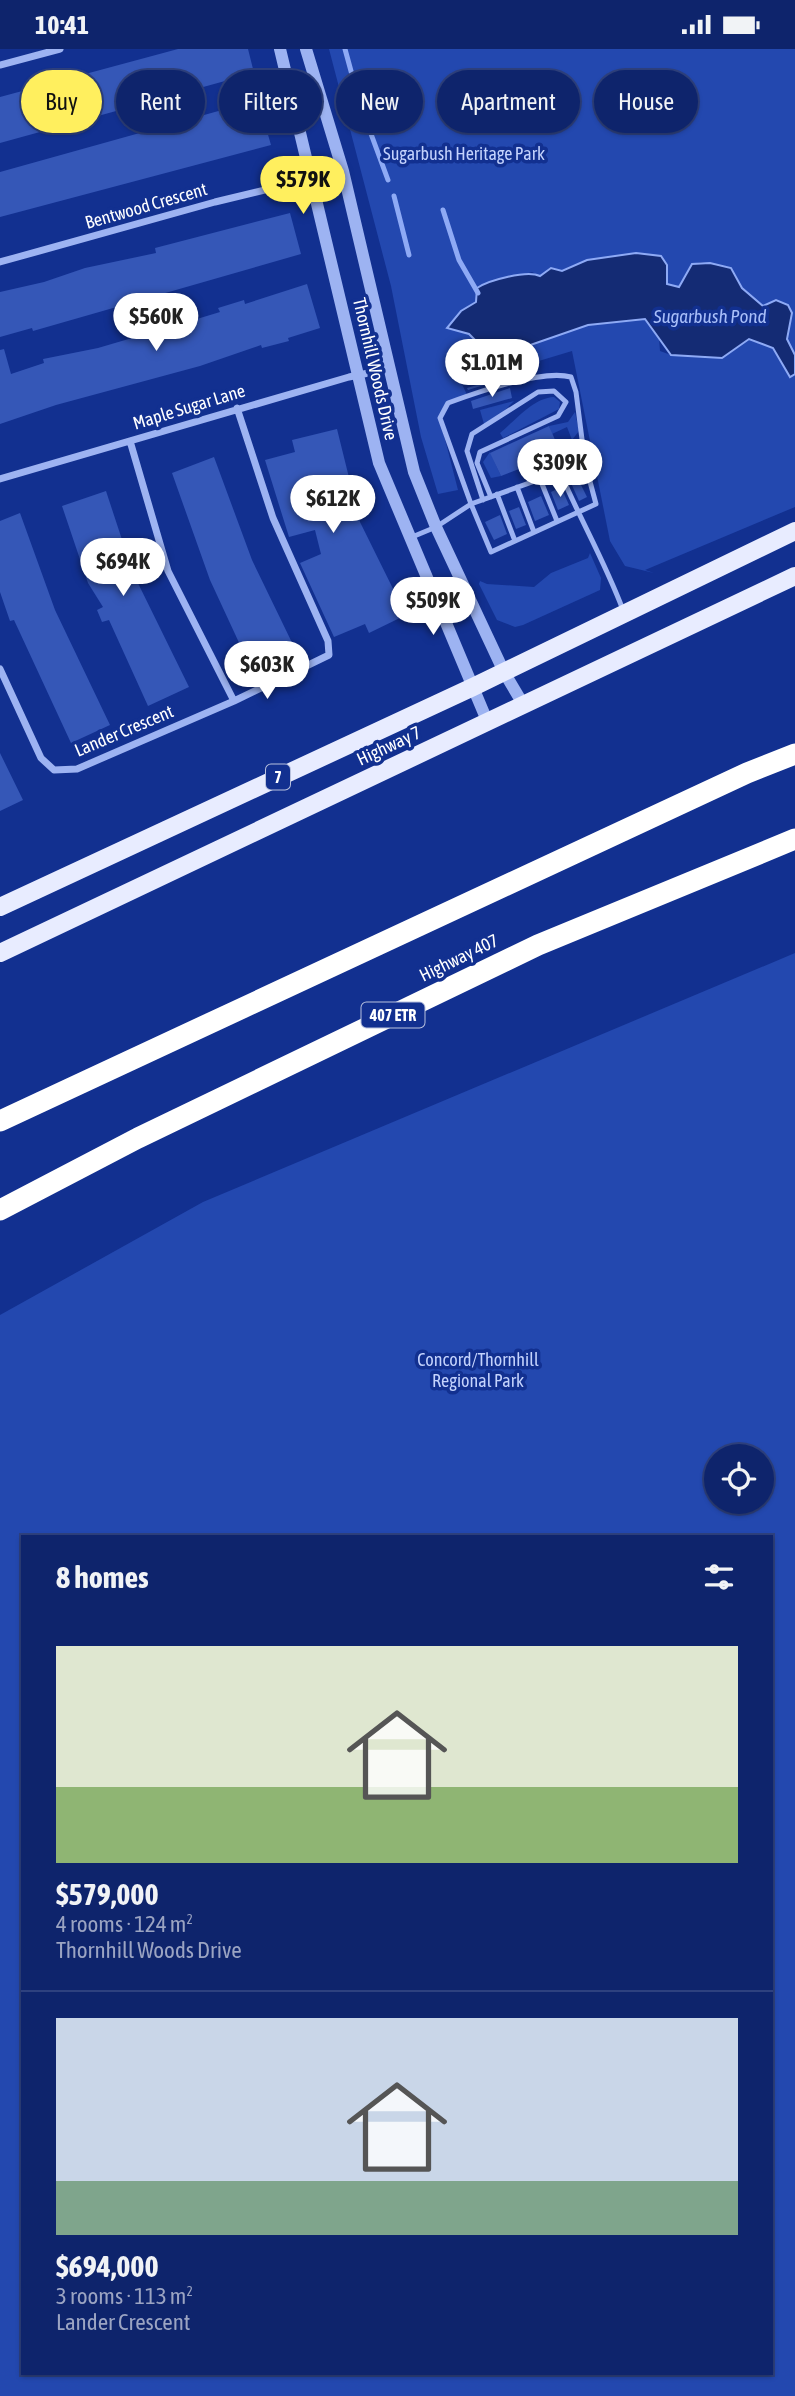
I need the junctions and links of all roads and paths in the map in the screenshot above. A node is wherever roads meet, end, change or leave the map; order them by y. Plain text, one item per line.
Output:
1 (60, 49) edge
2 (279, 49) edge
3 (306, 49) edge
4 (0, 65) edge
5 (343, 171) junction
6 (311, 177) junction
7 (0, 262) edge
8 (388, 369) junction
9 (359, 375) junction
10 (237, 408) junction
11 (130, 441) junction
12 (584, 463) junction
13 (560, 472) junction
14 (0, 479) edge
15 (541, 479) junction
16 (517, 487) junction
17 (494, 496) junction
18 (482, 500) junction
19 (471, 504) junction
20 (577, 512) junction
21 (557, 521) junction
22 (436, 527) junction
23 (795, 531) edge
24 (534, 532) junction
25 (409, 538) junction
26 (515, 541) junction
27 (795, 576) edge
28 (624, 613) junction
29 (0, 670) edge
30 (504, 672) junction
31 (473, 687) junction
32 (234, 701) junction
33 (523, 704) junction
34 (488, 723) junction
35 (795, 754) edge
36 (795, 839) edge
37 (0, 907) edge
38 (0, 953) edge
39 (0, 1121) edge
40 (0, 1210) edge

1 - 4 street
2 - 6 street, Thornhill Woods Drive
3 - 5 street, Thornhill Woods Drive
5 - 6 street, Bentwood Crescent
5 - 8 street, Thornhill Woods Drive
6 - 7 street, Bentwood Crescent
6 - 9 street, Thornhill Woods Drive
8 - 9 street, Maple Sugar Lane
8 - 22 street, Thornhill Woods Drive
9 - 10 street, Maple Sugar Lane
9 - 25 street, Thornhill Woods Drive
10 - 11 street, Maple Sugar Lane
10 - 32 street, Lander Crescent
11 - 14 street, Maple Sugar Lane
11 - 32 street
12 - 13 lane
12 - 19 lane
12 - 20 lane
13 - 15 lane
13 - 20 lane
15 - 16 lane
15 - 21 lane
16 - 17 lane
16 - 24 lane
17 - 18 lane
17 - 18 lane
17 - 26 lane
18 - 19 lane
19 - 22 lane
19 - 26 lane
20 - 21 lane
20 - 28 lane
21 - 24 lane
22 - 25 lane
22 - 30 street, Thornhill Woods Drive
23 - 28 main road, Highway 7 / 7
24 - 26 lane
25 - 31 street, Thornhill Woods Drive
27 - 33 main road, Highway 7 / 7
28 - 30 main road, Highway 7 / 7
29 - 32 street, Lander Crescent
30 - 31 main road, Highway 7 / 7
30 - 33 street, Thornhill Woods Drive
31 - 34 street, Thornhill Woods Drive
31 - 37 main road, Highway 7 / 7
33 - 34 main road, Highway 7 / 7
34 - 38 main road, Highway 7 / 7
35 - 39 highway
36 - 40 highway, Highway 407 / 407 ETR

